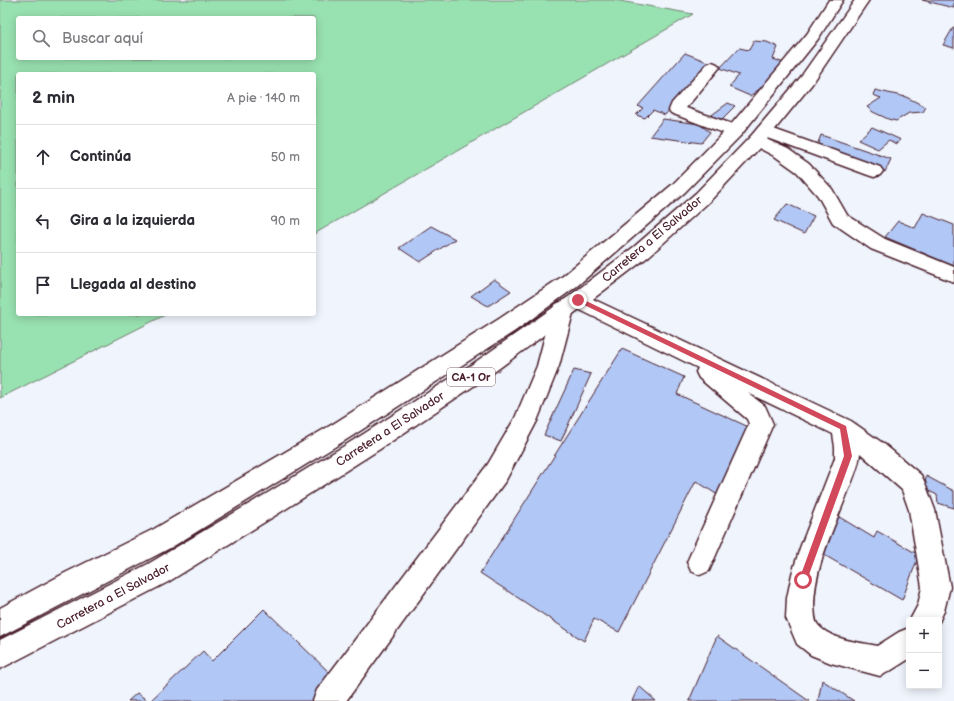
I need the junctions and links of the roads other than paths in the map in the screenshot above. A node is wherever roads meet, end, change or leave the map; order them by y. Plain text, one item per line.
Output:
1 (836, 0) edge
2 (862, 0) edge
3 (712, 67) dead end
4 (735, 131) junction
5 (761, 136) junction
6 (874, 171) dead end
7 (954, 275) edge
8 (570, 304) junction
9 (680, 349) junction
10 (843, 428) junction
11 (700, 562) dead end
12 (926, 617) edge
13 (0, 623) edge
14 (906, 644) edge
15 (0, 655) edge
16 (328, 701) edge

1 - 4 main road, Carretera a El Salvador / CA-1 Or
2 - 5 main road, Carretera a El Salvador / CA-1 Or
3 - 4 main road
4 - 13 main road, Carretera a El Salvador / CA-1 Or
5 - 6 main road
5 - 7 main road
5 - 8 main road, Carretera a El Salvador / CA-1 Or
8 - 9 main road
8 - 15 main road, Carretera a El Salvador / CA-1 Or
8 - 16 main road
9 - 10 main road
9 - 11 main road
10 - 12 main road
10 - 14 main road

